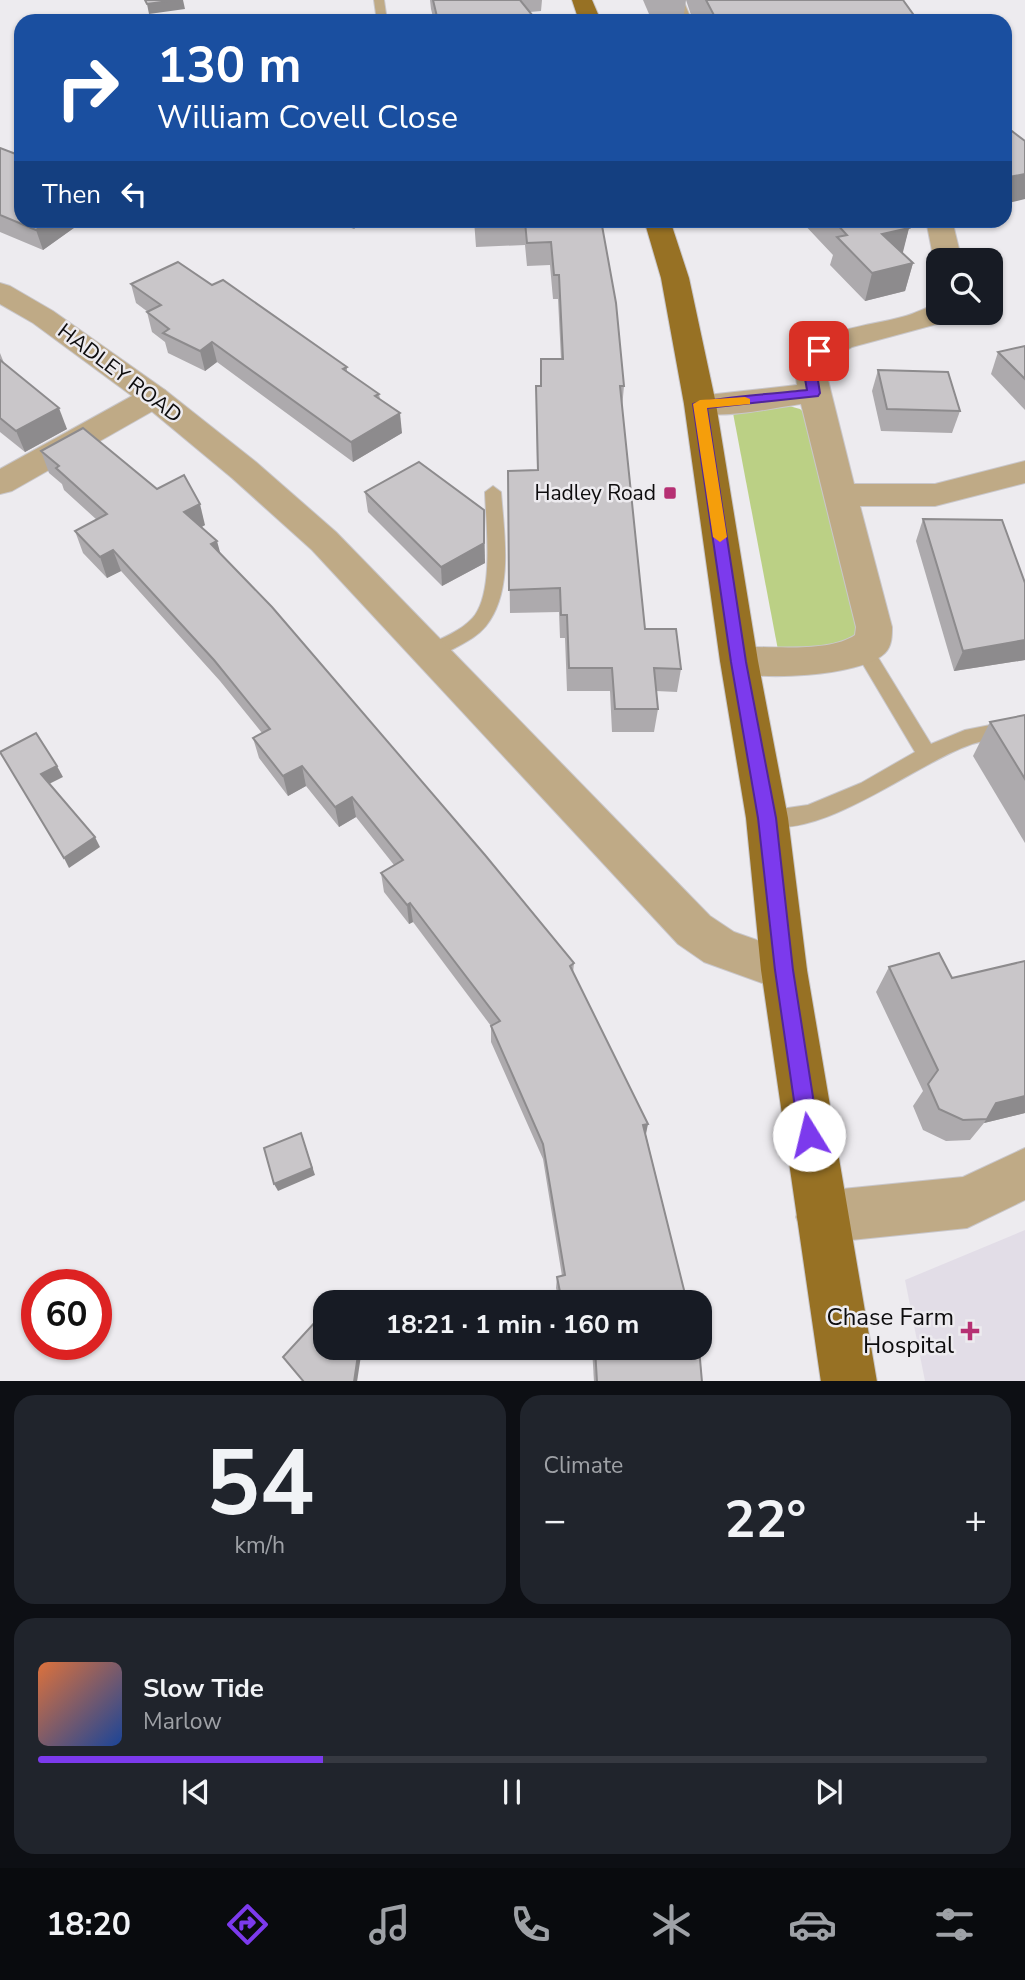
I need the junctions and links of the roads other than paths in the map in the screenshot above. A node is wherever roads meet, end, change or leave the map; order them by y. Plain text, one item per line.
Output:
1 (659, 228) edge
2 (941, 228) edge
3 (945, 248) edge
4 (0, 292) edge
5 (926, 318) edge
6 (814, 393) junction
7 (154, 397) junction
8 (700, 404) junction
9 (1025, 472) edge
10 (0, 483) edge
11 (493, 492) dead end
12 (840, 495) junction
13 (864, 651) junction
14 (431, 652) junction
15 (739, 662) junction
16 (1025, 726) edge
17 (927, 755) junction
18 (767, 818) junction
19 (784, 970) junction
20 (1025, 1172) edge
21 (821, 1217) junction
22 (849, 1381) edge

1 - 8 main road
2 - 3 street
4 - 7 street, HADLEY ROAD
5 - 6 street
6 - 8 street
6 - 12 street
7 - 10 street
7 - 14 street, HADLEY ROAD
8 - 15 main road
9 - 12 street
11 - 14 lane
12 - 13 street
13 - 15 street
13 - 17 lane
14 - 19 street, HADLEY ROAD
15 - 18 main road
16 - 17 lane
17 - 18 lane
18 - 19 main road
19 - 21 main road
20 - 21 street
21 - 22 main road

